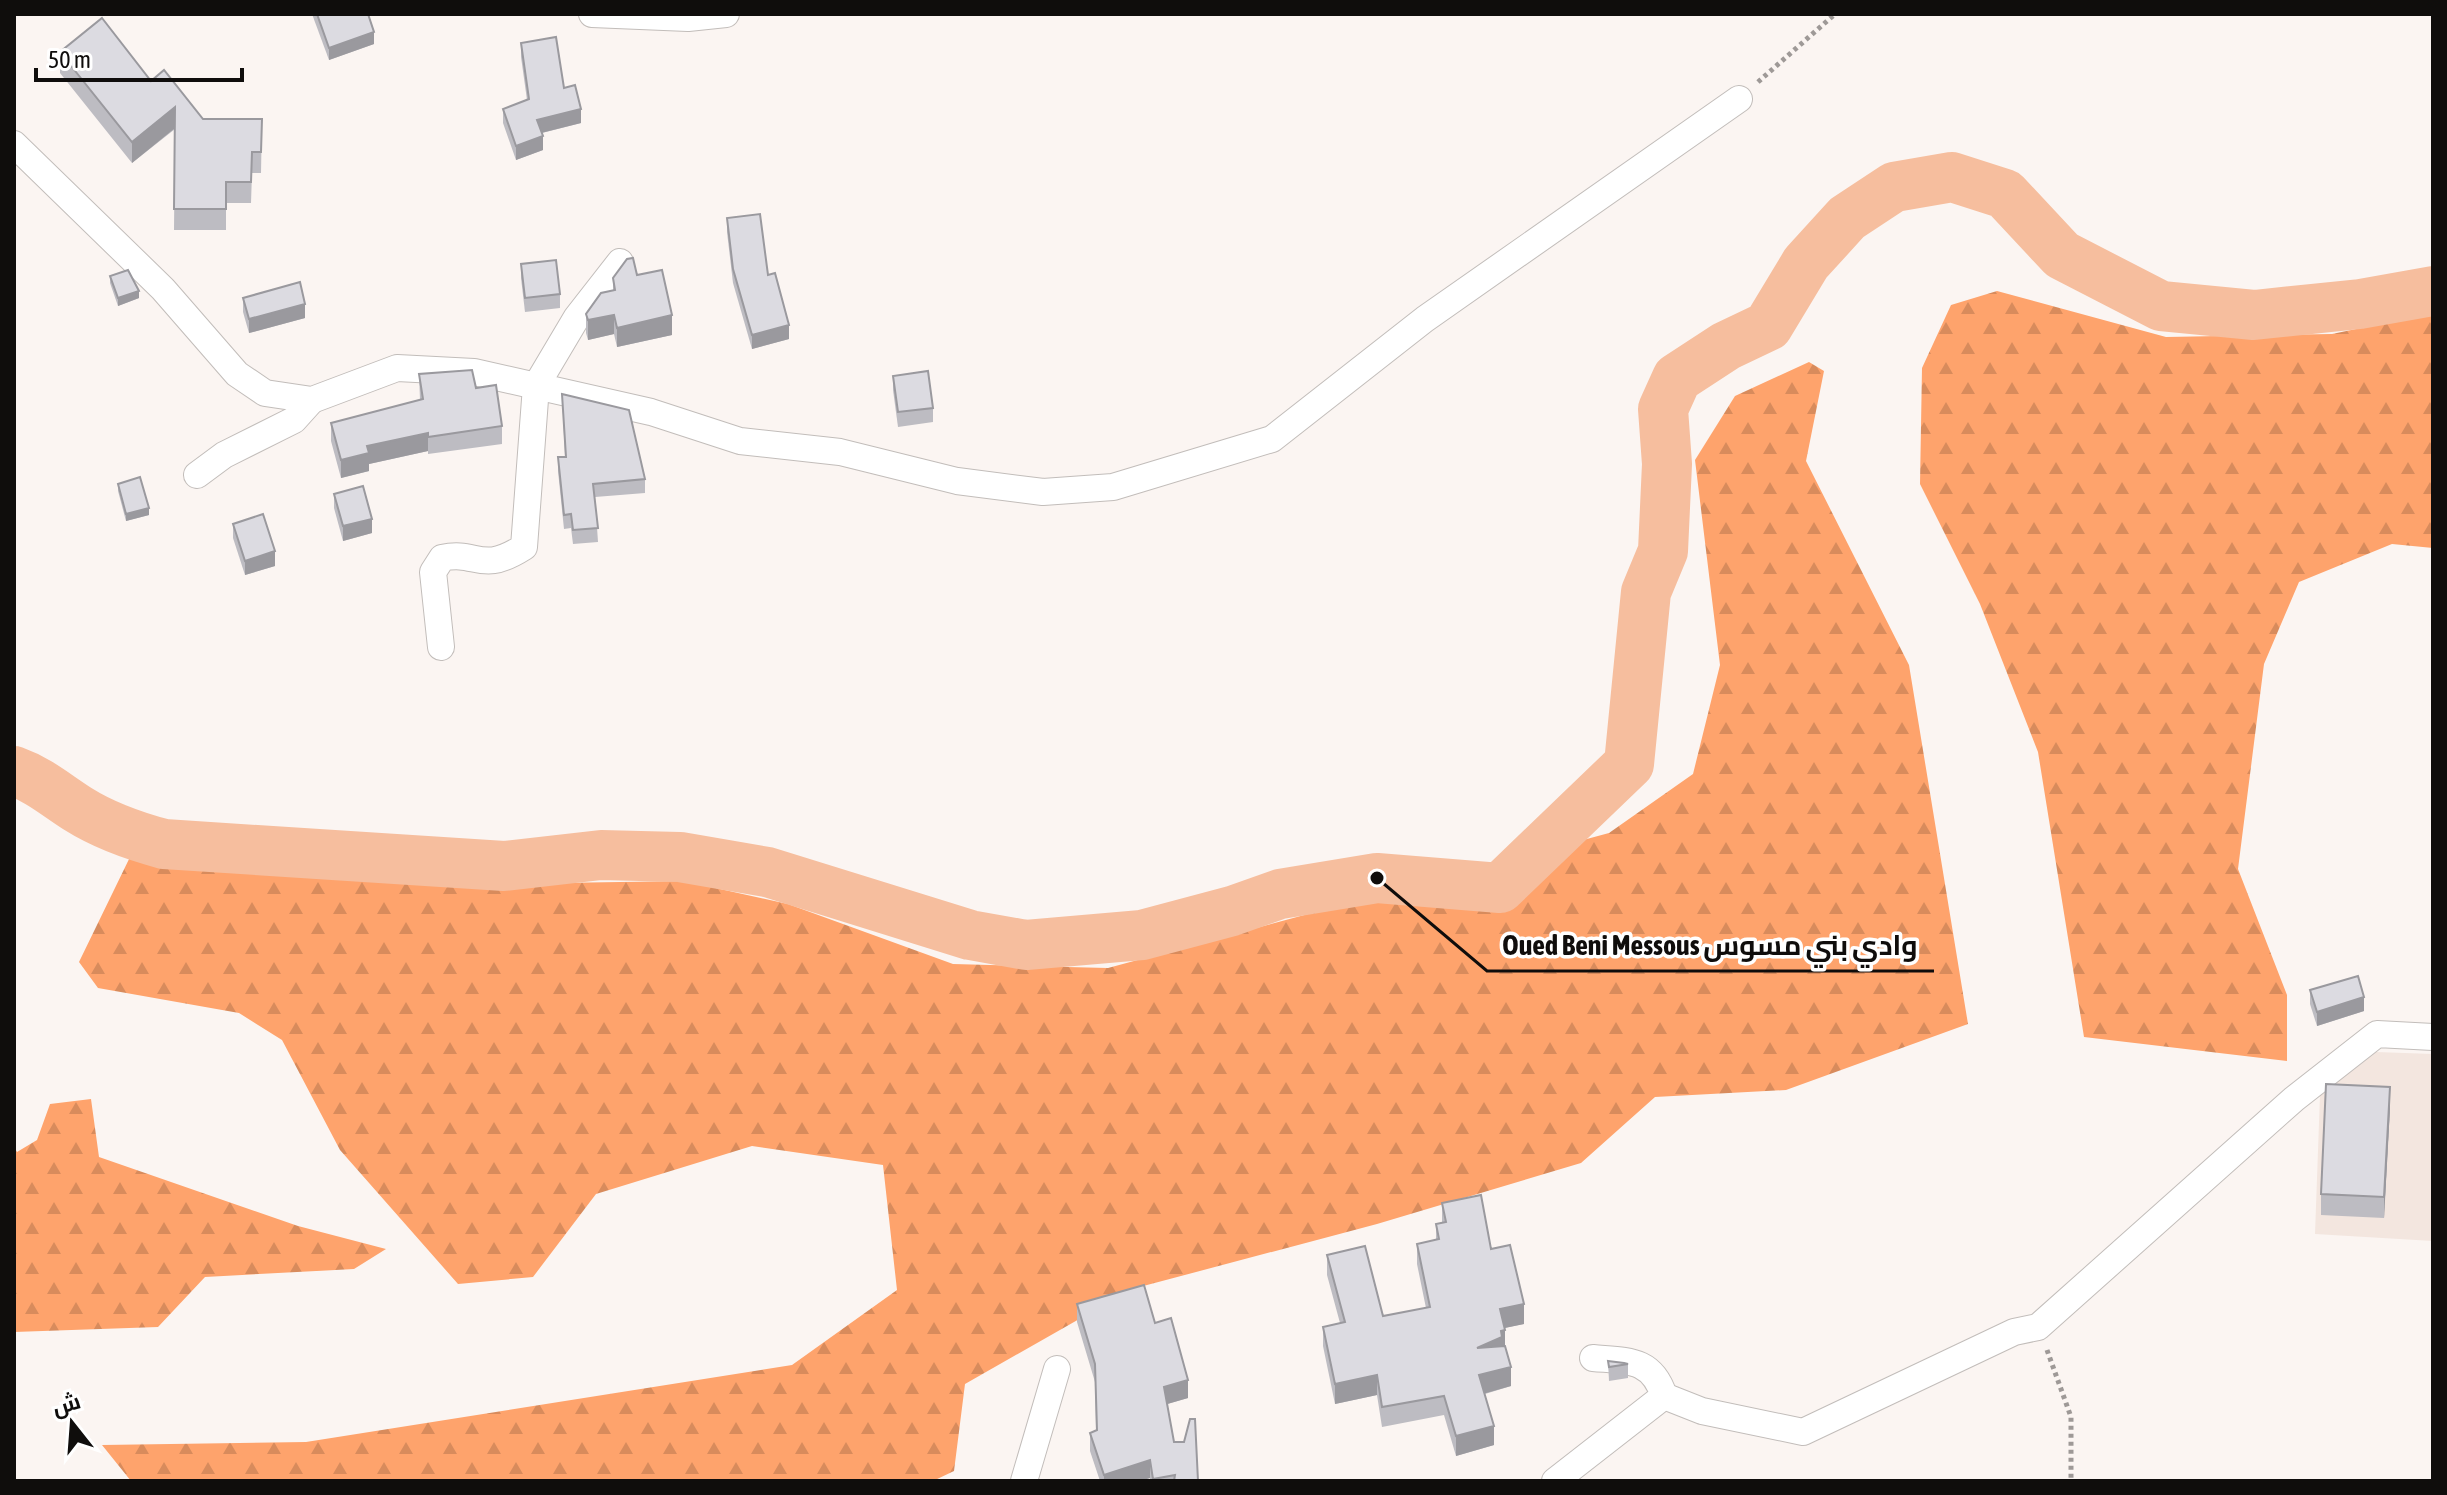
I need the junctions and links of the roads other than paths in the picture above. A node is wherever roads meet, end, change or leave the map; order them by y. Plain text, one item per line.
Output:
1 (592, 14) edge
2 (726, 14) edge
3 (1739, 99) road end
4 (14, 144) edge
5 (620, 262) edge
6 (536, 386) junction
7 (312, 400) junction
8 (197, 475) dead end
9 (441, 647) dead end
10 (2433, 1037) edge
11 (1593, 1358) dead end
12 (1057, 1369) dead end
13 (1664, 1396) junction
14 (1024, 1481) edge
15 (1555, 1481) edge

1 - 2 street
3 - 6 street
4 - 7 street
5 - 6 street
6 - 7 street
6 - 9 street
7 - 8 street
10 - 13 street
11 - 13 street
12 - 14 street
13 - 15 street

